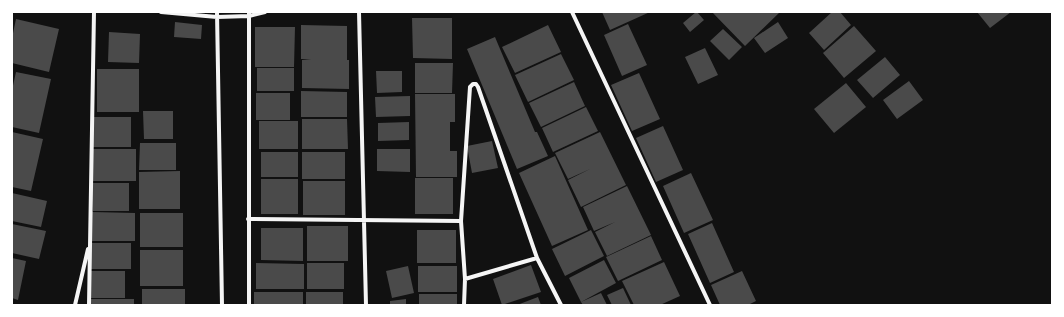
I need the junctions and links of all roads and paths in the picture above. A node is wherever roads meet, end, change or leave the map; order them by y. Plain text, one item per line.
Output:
1 (94, 12) edge
2 (161, 12) edge
3 (265, 12) edge
4 (359, 12) edge
5 (572, 12) edge
6 (217, 14) edge
7 (249, 14) edge
8 (248, 220) junction
9 (365, 221) junction
10 (461, 221) junction
11 (90, 240) junction
12 (537, 258) junction
13 (465, 279) junction
14 (75, 305) edge
15 (88, 305) edge
16 (222, 305) edge
17 (249, 305) edge
18 (366, 305) edge
19 (464, 305) edge
20 (561, 305) edge
21 (710, 305) edge

1 - 11 street
2 - 6 street
3 - 7 street
4 - 9 street
5 - 21 street
6 - 7 street
6 - 16 street
7 - 8 street
8 - 9 street
8 - 17 street
9 - 10 street
9 - 18 street
10 - 12 street
10 - 13 street
11 - 14 street
11 - 15 street
12 - 13 street
12 - 20 street
13 - 19 street

